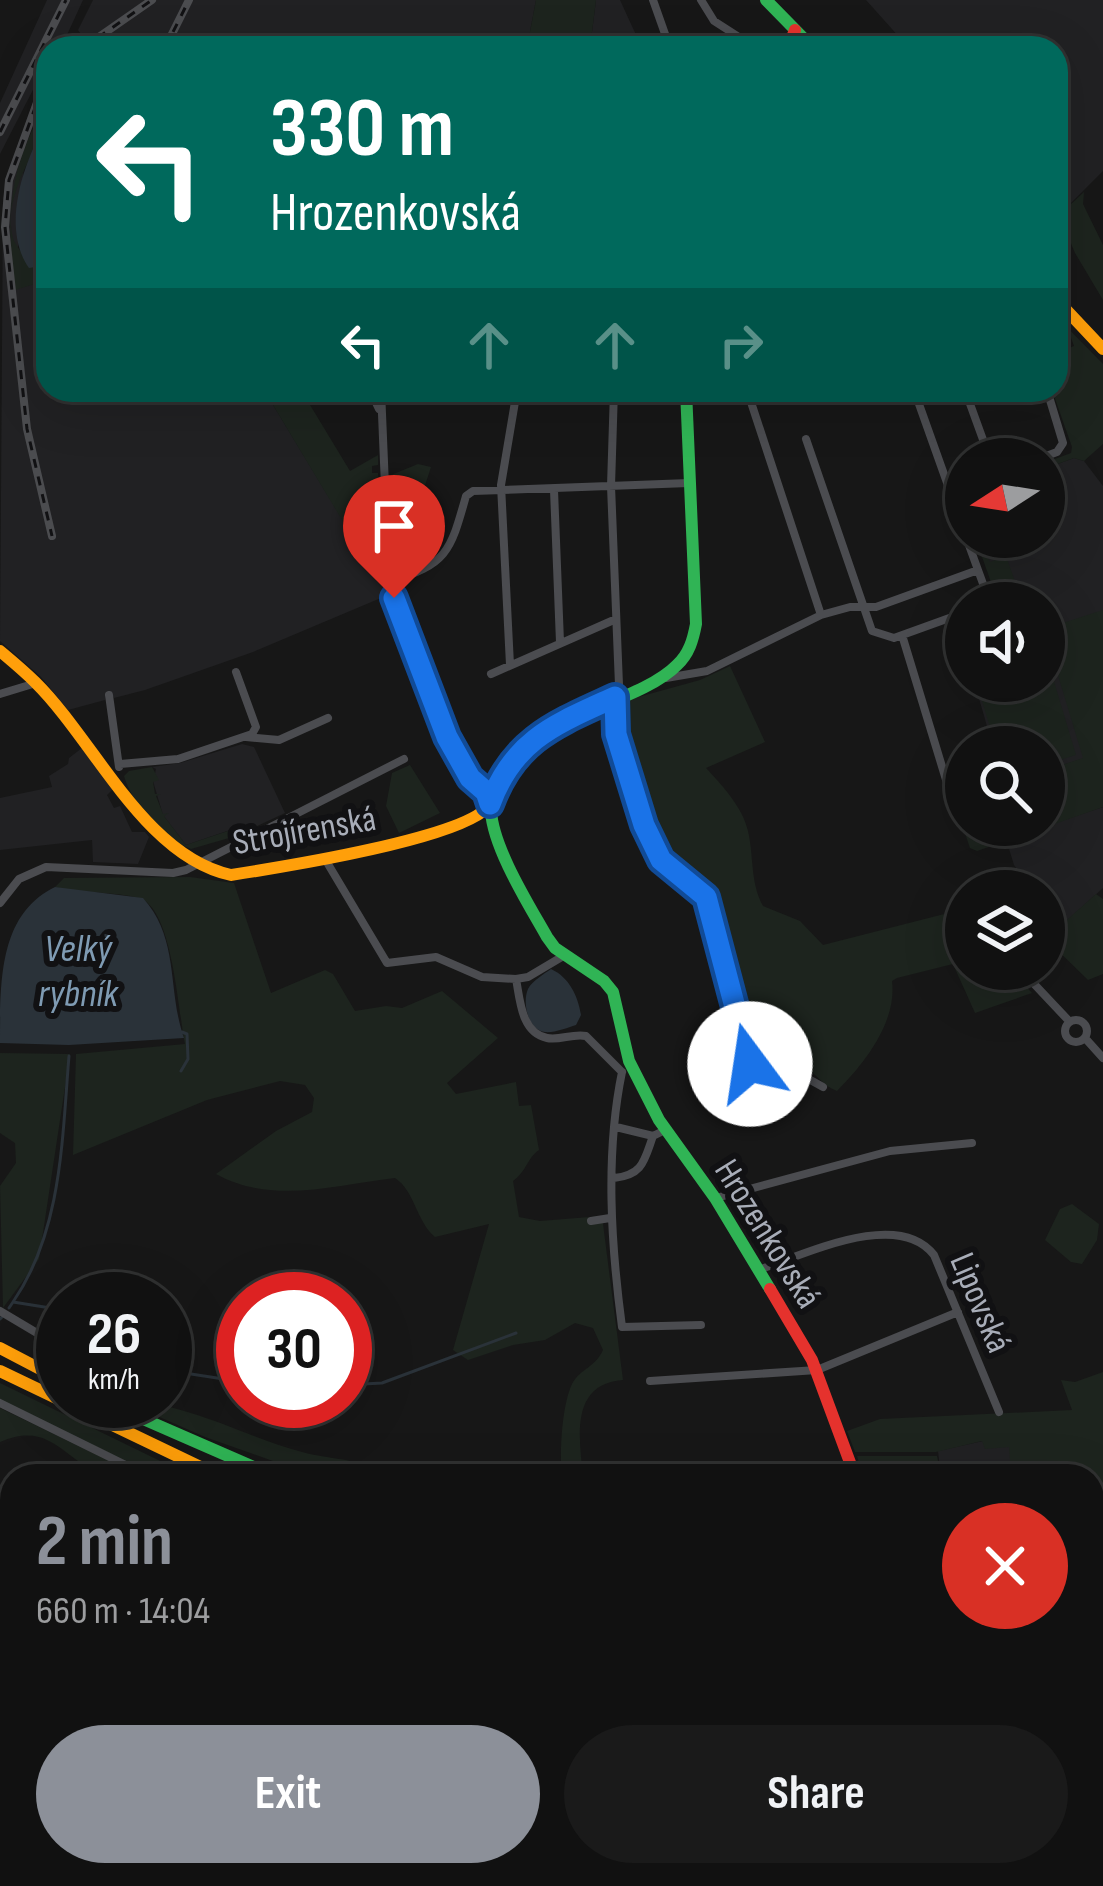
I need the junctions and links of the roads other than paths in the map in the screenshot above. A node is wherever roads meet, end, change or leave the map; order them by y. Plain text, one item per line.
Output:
1 (653, 0) edge
2 (701, 0) edge
3 (766, 0) edge
4 (795, 29) junction
5 (666, 36) edge
6 (737, 36) edge
7 (792, 36) edge
8 (802, 36) edge
9 (1068, 312) edge
10 (1103, 349) edge
11 (376, 402) edge
12 (381, 402) edge
13 (515, 402) edge
14 (614, 402) edge
15 (687, 402) edge
16 (751, 402) edge
17 (918, 402) edge
18 (969, 402) edge
19 (1051, 402) edge
20 (382, 416) junction
21 (982, 438) edge
22 (1061, 438) edge
23 (806, 439) dead end
24 (945, 477) edge
25 (690, 483) junction
26 (611, 486) junction
27 (554, 490) junction
28 (502, 491) junction
29 (974, 558) edge
30 (978, 570) junction
31 (982, 582) edge
32 (388, 583) junction
33 (862, 608) junction
34 (821, 615) junction
35 (616, 619) junction
36 (945, 620) edge
37 (902, 635) junction
38 (560, 642) junction
39 (0, 651) edge
40 (510, 665) junction
41 (236, 673) dead end
42 (491, 674) dead end
43 (661, 678) junction
44 (37, 683) junction
45 (0, 694) edge
46 (109, 694) dead end
47 (615, 697) junction
48 (328, 718) dead end
49 (245, 737) junction
50 (404, 759) dead end
51 (119, 764) junction
52 (945, 776) edge
53 (116, 780) junction
54 (490, 804) junction
55 (325, 859) junction
56 (194, 863) junction
57 (0, 903) edge
58 (565, 955) junction
59 (516, 979) junction
60 (1040, 990) edge
61 (1070, 1021) junction
62 (1090, 1030) junction
63 (1103, 1058) edge
64 (627, 1070) junction
65 (823, 1087) dead end
66 (616, 1127) junction
67 (659, 1133) junction
68 (972, 1143) dead end
69 (614, 1178) junction
70 (715, 1198) junction
71 (610, 1219) junction
72 (590, 1221) dead end
73 (758, 1270) junction
74 (0, 1311) edge
75 (958, 1312) junction
76 (701, 1325) dead end
77 (36, 1332) edge
78 (0, 1348) edge
79 (36, 1367) edge
80 (818, 1370) junction
81 (0, 1371) edge
82 (650, 1382) dead end
83 (0, 1403) edge
84 (999, 1412) dead end
85 (164, 1428) edge
86 (124, 1464) edge
87 (193, 1464) edge
88 (246, 1464) edge
89 (851, 1464) edge

1 - 5 street
2 - 6 street
3 - 4 main road
4 - 7 main road
4 - 8 main road
9 - 10 main road
11 - 20 street
12 - 20 street
13 - 28 street
14 - 26 street
15 - 25 main road
16 - 34 street
17 - 24 street
18 - 21 street
19 - 22 street
20 - 32 street
23 - 33 street
25 - 26 street
25 - 43 main road
26 - 27 street
26 - 35 street
27 - 28 street
27 - 38 street
28 - 32 street
28 - 40 street
29 - 30 street
30 - 31 street
30 - 33 street
32 - 54 street
33 - 34 street
33 - 37 street
34 - 43 street
35 - 38 street
35 - 47 street
36 - 37 street
37 - 52 street
38 - 40 street
39 - 44 main road, Strojírenská
40 - 42 street
41 - 49 street
43 - 47 main road
44 - 45 street
44 - 53 main road, Strojírenská
46 - 51 street
47 - 54 main road
47 - 65 street
48 - 49 street
49 - 51 street
50 - 56 street
51 - 53 street
53 - 56 main road, Strojírenská
54 - 55 main road, Strojírenská
54 - 58 main road, Hrozenkovská
55 - 56 main road, Strojírenská
55 - 59 street
56 - 57 street
58 - 59 street
58 - 64 main road, Hrozenkovská
59 - 64 street
60 - 61 street
61 - 62 street
61 - 62 street
62 - 63 street
64 - 66 street
64 - 67 main road, Hrozenkovská
66 - 67 street
66 - 69 street
67 - 69 street
67 - 70 main road, Hrozenkovská
68 - 70 street
69 - 71 street
70 - 73 main road, Hrozenkovská
71 - 72 street
71 - 76 street
73 - 75 street, Lipovská
73 - 80 main road, Hrozenkovská
74 - 77 street
75 - 80 street
75 - 84 street, Lipovská
78 - 79 main road
80 - 82 street
80 - 89 main road, Hrozenkovská
81 - 87 main road
83 - 86 street
85 - 88 main road

